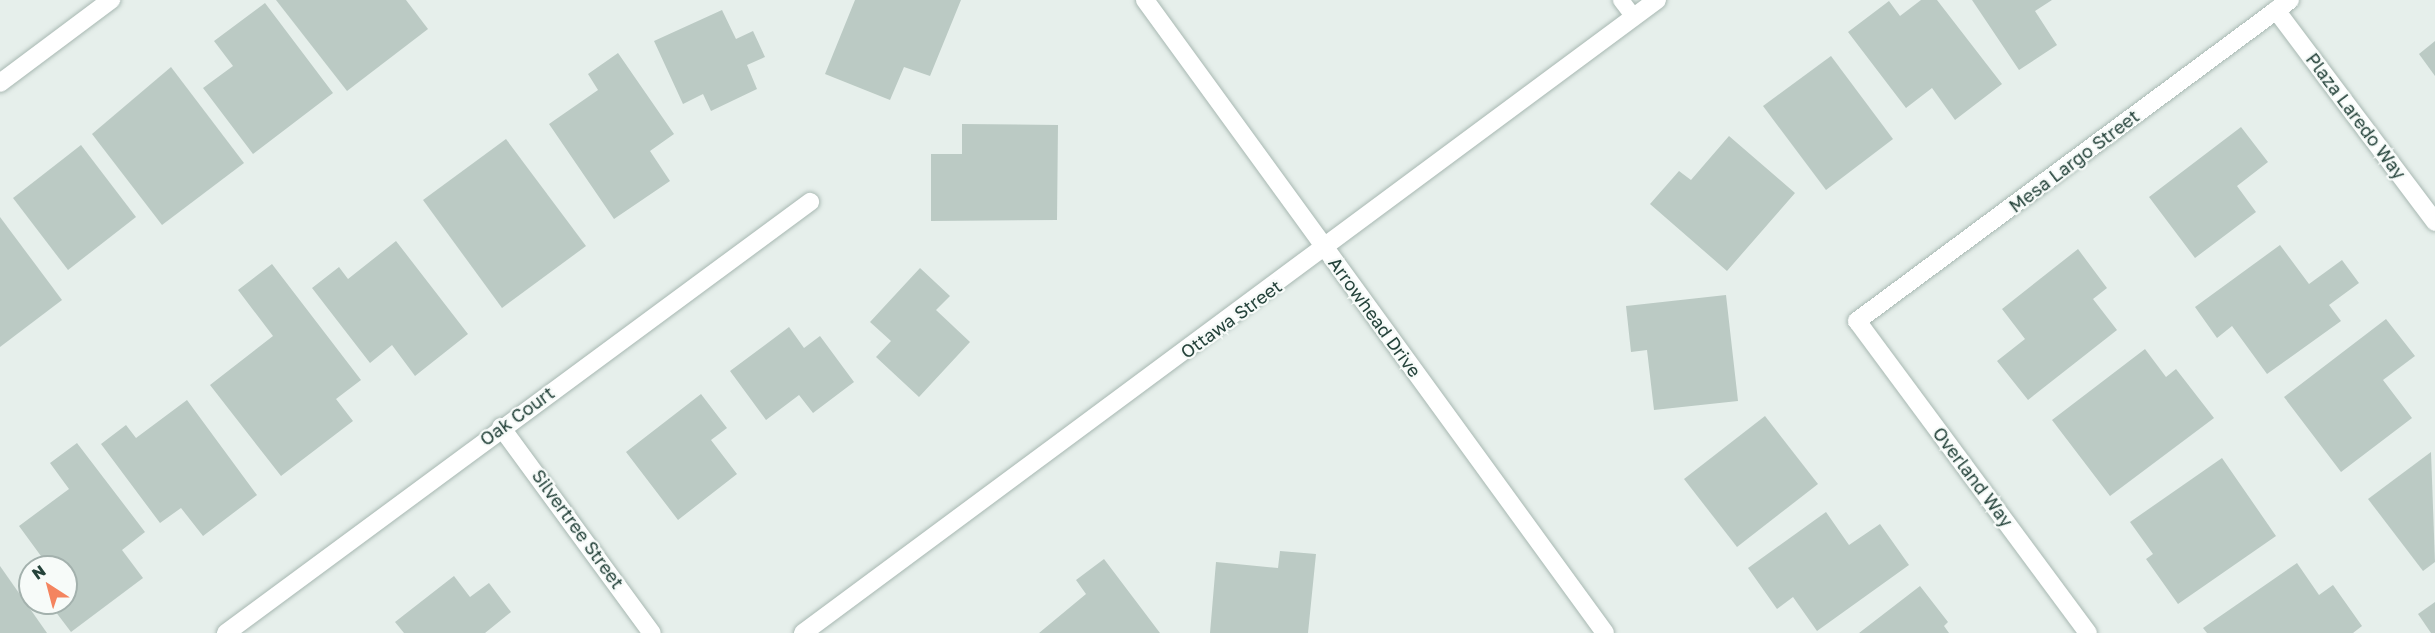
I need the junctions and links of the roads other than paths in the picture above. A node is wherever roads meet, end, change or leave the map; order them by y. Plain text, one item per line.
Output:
1 (111, 0) edge
2 (1145, 0) edge
3 (1621, 0) edge
4 (1657, 0) edge
5 (2283, 5) edge
6 (1634, 17) junction
7 (0, 82) edge
8 (810, 202) dead end
9 (2435, 222) edge
10 (1325, 249) junction
11 (1857, 321) joint
12 (501, 427) junction
13 (226, 633) edge
14 (652, 633) edge
15 (803, 633) edge
16 (1605, 633) edge
17 (2088, 633) edge

1 - 7 street
2 - 10 street, Arrowhead Drive
3 - 6 lane
4 - 6 street, Ottawa Street
5 - 9 street, Plaza Laredo Way
5 - 11 street, Mesa Largo Street
6 - 10 street, Ottawa Street
8 - 12 street, Oak Court
10 - 15 street, Ottawa Street
10 - 16 street, Arrowhead Drive
11 - 17 street, Overland Way
12 - 13 street, Oak Court
12 - 14 street, Silvertree Street

